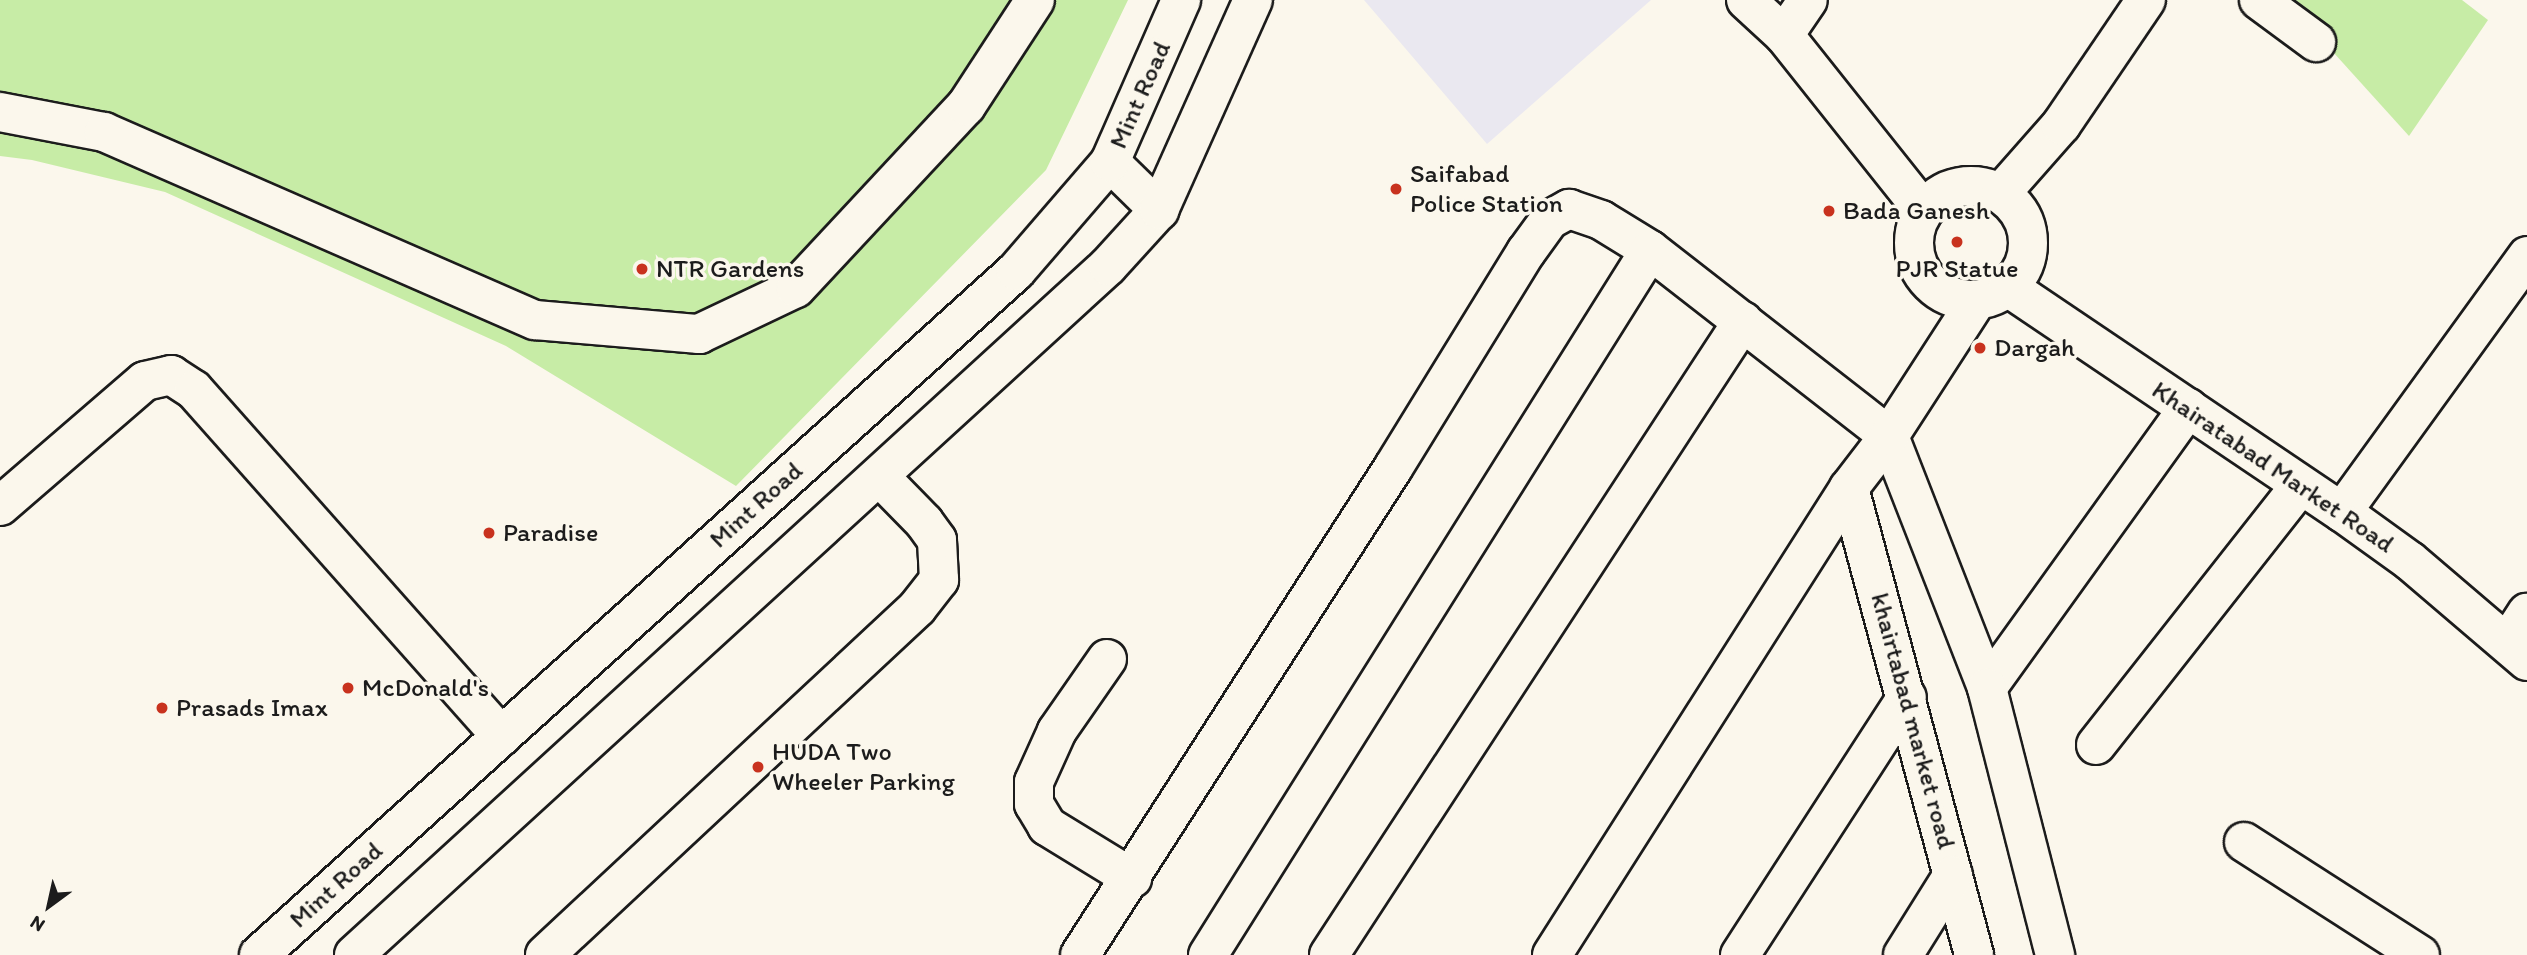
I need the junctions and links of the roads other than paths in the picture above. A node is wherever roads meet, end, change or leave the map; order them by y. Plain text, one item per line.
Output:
1 (1035, 0) edge
2 (1181, 0) edge
3 (1252, 0) edge
4 (1746, 0) edge
5 (1808, 0) edge
6 (2146, 0) edge
7 (2259, 0) edge
8 (1784, 35) junction
9 (2316, 41) dead end
10 (0, 111) edge
11 (1110, 162) junction
12 (2001, 193) junction
13 (1159, 210) junction
14 (1923, 210) junction
15 (1650, 250) junction
16 (2527, 256) edge
17 (1992, 294) junction
18 (1743, 321) junction
19 (2188, 408) junction
20 (1889, 436) junction
21 (879, 476) junction
22 (2300, 486) junction
23 (1849, 488) junction
24 (0, 506) edge
25 (2342, 513) junction
26 (2521, 639) edge
27 (1107, 659) dead end
28 (1987, 688) junction
29 (1907, 697) junction
30 (501, 736) junction
31 (2096, 745) dead end
32 (2244, 842) dead end
33 (1953, 875) junction
34 (1132, 878) junction
35 (259, 955) edge
36 (354, 955) edge
37 (545, 955) edge
38 (1080, 955) edge
39 (1208, 955) edge
40 (1329, 955) edge
41 (1552, 955) edge
42 (1740, 955) edge
43 (1903, 955) edge
44 (1974, 955) edge
45 (2055, 955) edge
46 (2420, 955) edge

1 - 10 street
2 - 11 street, Mint Road
3 - 13 street
4 - 8 street
5 - 8 street
6 - 12 street
7 - 9 street
8 - 14 street
11 - 13 street
11 - 30 street, Mint Road
12 - 14 street
12 - 17 street
13 - 21 street
14 - 17 street, Khairatabad Market Road
15 - 18 street
15 - 34 street
15 - 39 street
16 - 25 street
17 - 19 street, Khairatabad Market Road
17 - 20 street
18 - 20 street
18 - 40 street
19 - 22 street, Khairatabad Market Road
19 - 28 street
20 - 23 street
20 - 28 street
21 - 36 street
21 - 37 street
22 - 25 street, Khairatabad Market Road
22 - 31 street
23 - 29 street, khairtabad market road
23 - 41 street
24 - 30 street
25 - 26 street, Khairatabad Market Road
27 - 34 street
28 - 45 street
29 - 33 street, khairtabad market road
29 - 42 street
30 - 35 street, Mint Road
32 - 46 street
33 - 43 street
33 - 44 street, khairtabad market road
34 - 38 street

